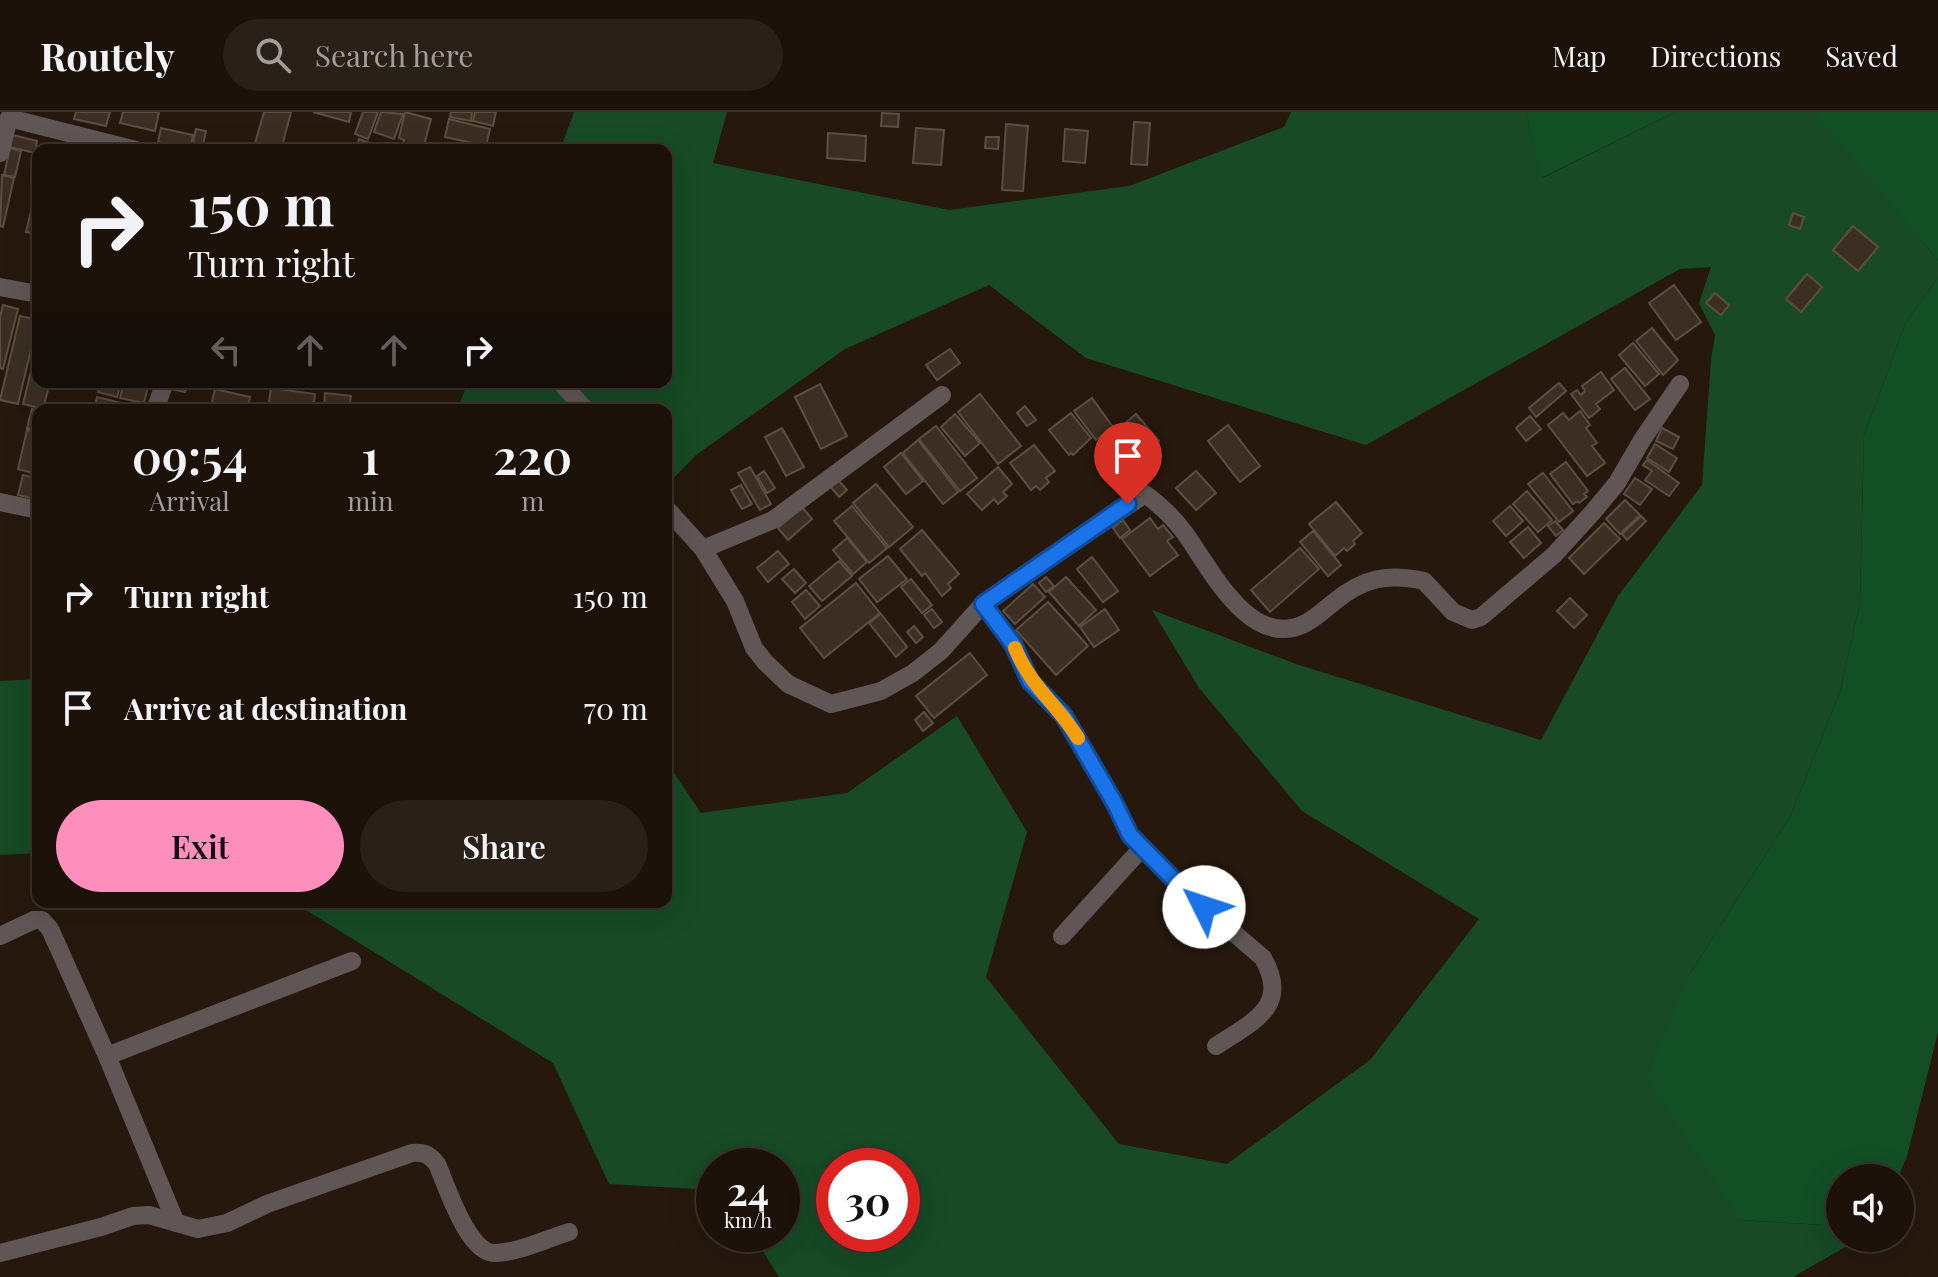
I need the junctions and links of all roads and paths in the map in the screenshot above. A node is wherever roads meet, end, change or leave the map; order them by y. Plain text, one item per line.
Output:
1 (11, 115) edge
2 (115, 144) edge
3 (0, 153) edge
4 (0, 287) edge
5 (32, 293) edge
6 (1680, 384) dead end
7 (566, 388) edge
8 (942, 395) dead end
9 (580, 404) edge
10 (0, 502) edge
11 (32, 509) edge
12 (672, 515) edge
13 (703, 549) junction
14 (983, 604) junction
15 (1142, 848) junction
16 (40, 911) edge
17 (0, 936) edge
18 (1062, 936) dead end
19 (352, 961) dead end
20 (1216, 1046) dead end
21 (107, 1056) junction
22 (176, 1223) junction
23 (569, 1232) dead end
24 (0, 1253) edge

1 - 2 street
1 - 3 street
4 - 5 street
6 - 14 street
7 - 9 street
8 - 13 street
10 - 11 street
12 - 13 street
13 - 14 street
14 - 15 street
15 - 18 street
15 - 20 street
16 - 17 street
16 - 21 street
19 - 21 street
21 - 22 street
22 - 23 street
22 - 24 street

